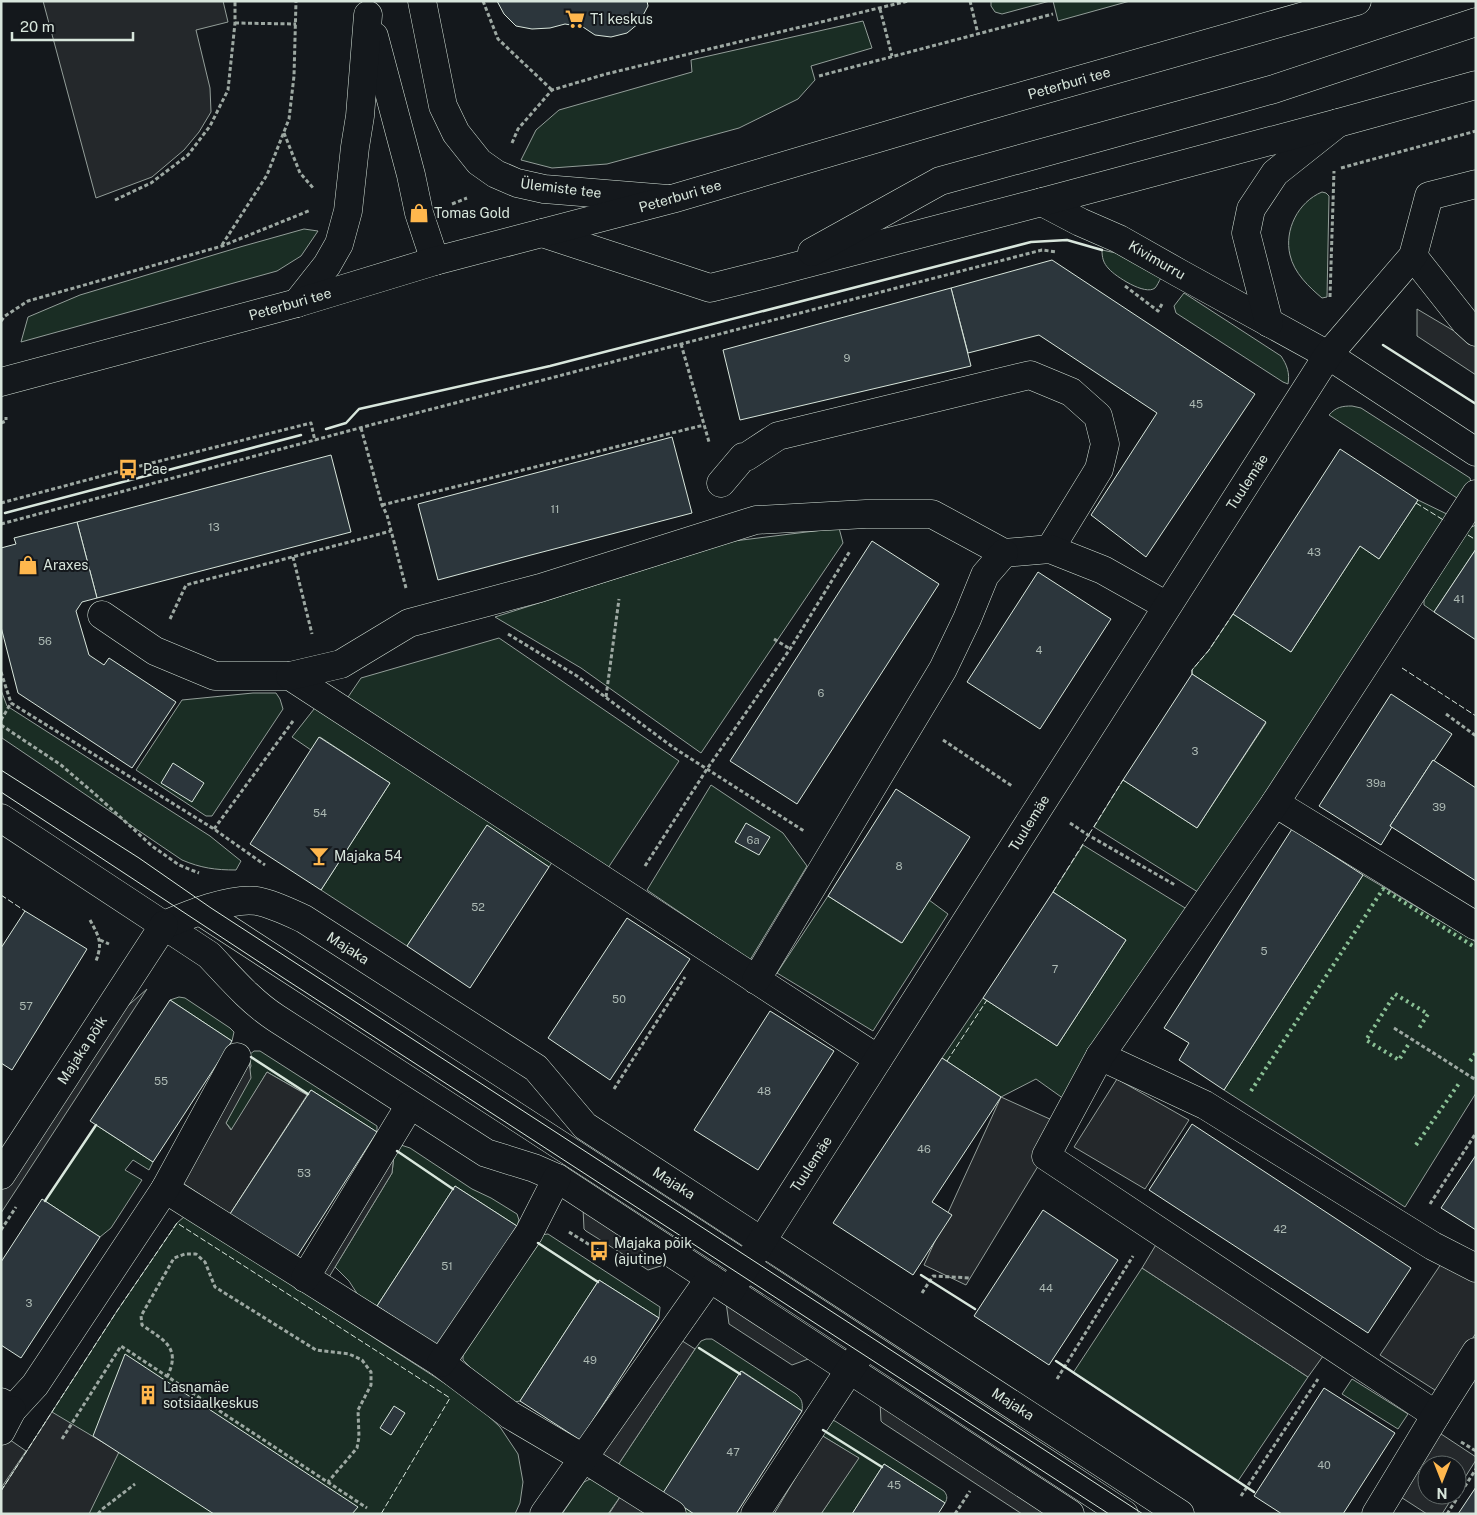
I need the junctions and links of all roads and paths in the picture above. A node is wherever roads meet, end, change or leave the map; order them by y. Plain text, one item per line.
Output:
1 (235, 1) edge
2 (296, 1) edge
3 (422, 1) edge
4 (483, 1) edge
5 (908, 1) edge
6 (970, 1) edge
7 (1357, 1) edge
8 (367, 8) edge
9 (880, 9) junction
10 (1053, 14) dead end
11 (1476, 22) edge
12 (235, 23) junction
13 (296, 24) junction
14 (978, 34) junction
15 (892, 56) junction
16 (819, 76) dead end
17 (1476, 84) edge
18 (552, 90) junction
19 (1338, 123) junction
20 (1476, 131) edge
21 (284, 132) junction
22 (1334, 170) junction
23 (1327, 172) dead end
24 (496, 174) junction
25 (1476, 184) edge
26 (672, 199) junction
27 (115, 200) dead end
28 (1042, 202) junction
29 (338, 208) junction
30 (419, 213) junction
31 (542, 233) junction
32 (222, 246) junction
33 (1059, 252) dead end
34 (1413, 256) junction
35 (435, 261) junction
36 (778, 271) junction
37 (1179, 273) junction
38 (1121, 283) dead end
39 (1330, 301) dead end
40 (297, 303) junction
41 (1, 321) edge
42 (1269, 323) junction
43 (1476, 332) edge
44 (681, 344) junction
45 (1328, 355) junction
46 (1, 382) edge
47 (5, 415) dead end
48 (1, 423) edge
49 (704, 425) junction
50 (361, 428) junction
51 (315, 441) junction
52 (1476, 452) edge
53 (721, 483) joint
54 (1476, 494) edge
55 (1, 503) edge
56 (382, 505) junction
57 (872, 514) junction
58 (1, 524) edge
59 (392, 531) junction
60 (1050, 549) junction
61 (1004, 553) junction
62 (293, 557) junction
63 (625, 562) junction
64 (1167, 606) junction
65 (465, 608) junction
66 (102, 615) dead end
67 (415, 622) junction
68 (774, 639) dead end
69 (790, 649) junction
70 (155, 651) junction
71 (1, 672) edge
72 (318, 681) junction
73 (606, 698) junction
74 (10, 703) junction
75 (1446, 714) dead end
76 (1, 720) edge
77 (913, 720) junction
78 (1, 726) edge
79 (1476, 736) edge
80 (707, 769) junction
81 (1275, 803) junction
82 (1041, 804) junction
83 (1, 818) edge
84 (214, 829) junction
85 (834, 850) junction
86 (268, 867) dead end
87 (202, 874) dead end
88 (626, 895) junction
89 (1207, 903) junction
90 (200, 911) junction
91 (89, 917) dead end
92 (164, 925) junction
93 (1476, 926) edge
94 (704, 946) junction
95 (95, 963) dead end
96 (756, 980) junction
97 (1394, 1028) dead end
98 (1100, 1056) junction
99 (237, 1057) dead end
100 (878, 1059) junction
101 (1476, 1080) edge
102 (614, 1089) dead end
103 (410, 1105) junction
104 (1476, 1133) edge
105 (1, 1175) edge
106 (556, 1178) junction
107 (165, 1189) junction
108 (539, 1214) junction
109 (1152, 1226) junction
110 (1411, 1233) junction
111 (762, 1240) junction
112 (607, 1256) dead end
113 (746, 1266) junction
114 (1476, 1268) edge
115 (305, 1278) junction
116 (971, 1278) dead end
117 (720, 1284) junction
118 (922, 1293) dead end
119 (883, 1319) junction
120 (866, 1344) junction
121 (1337, 1349) junction
122 (1476, 1352) edge
123 (441, 1363) junction
124 (850, 1369) junction
125 (167, 1377) junction
126 (1057, 1379) dead end
127 (1436, 1414) junction
128 (5, 1415) edge
129 (62, 1439) dead end
130 (583, 1458) junction
131 (1476, 1469) edge
132 (328, 1482) junction
133 (135, 1484) dead end
134 (963, 1486) dead end
135 (970, 1491) junction
136 (978, 1496) dead end
137 (1242, 1496) dead end
138 (367, 1508) dead end
139 (1168, 1510) edge
140 (98, 1514) edge
141 (544, 1514) edge
142 (672, 1514) edge
143 (755, 1514) edge
144 (955, 1514) edge
145 (1070, 1514) edge
146 (1124, 1514) edge
147 (1376, 1514) edge
148 (1447, 1514) edge

1 - 12 path
2 - 13 path
3 - 24 main road, Ülemiste tee
4 - 18 path
5 - 9 path
6 - 14 path
7 - 26 main road, Peterburi tee
8 - 29 main road
8 - 30 main road
9 - 15 path
9 - 18 path
10 - 14 path
11 - 36 main road
12 - 13 path
12 - 27 path
13 - 21 path
14 - 15 path
15 - 16 path
17 - 19 main road
18 - 24 path
19 - 28 main road
19 - 42 main road
20 - 22 path
21 - 29 path
21 - 32 path
22 - 23 path
22 - 39 path
24 - 26 main road, Ülemiste tee
24 - 30 path
25 - 34 main road
26 - 31 main road, Peterburi tee
28 - 36 main road
28 - 37 main road, Kivimurru
29 - 32 path
29 - 40 main road
30 - 35 main road
31 - 35 main road, Peterburi tee
31 - 36 main road
32 - 41 path
33 - 44 path
34 - 43 main road
34 - 45 main road, Tuulemäe
35 - 40 main road, Peterburi tee
37 - 38 path
37 - 42 main road, Kivimurru
40 - 46 main road, Peterburi tee
42 - 45 main road, Kivimurru
44 - 49 path
44 - 50 path
45 - 52 main road, Kivimurru
45 - 64 main road, Tuulemäe
47 - 48 path
49 - 53 path
49 - 56 path
50 - 51 path
50 - 56 path
51 - 55 path
51 - 58 path
53 - 60 main road
54 - 81 main road
56 - 59 path
57 - 61 main road
57 - 63 main road
57 - 69 path
59 - 62 path
59 - 67 path
60 - 61 main road
60 - 64 main road
61 - 77 main road
62 - 70 path
62 - 72 path
63 - 65 main road
63 - 73 path
64 - 82 main road, Tuulemäe
65 - 67 main road
65 - 73 path
66 - 70 main road
67 - 72 main road
68 - 69 path
69 - 80 path
70 - 72 main road
71 - 74 path
72 - 84 path
72 - 88 main road
73 - 80 path
74 - 76 path
74 - 84 path
75 - 79 path
77 - 82 path
77 - 85 main road
78 - 87 path
80 - 85 path
80 - 88 path
81 - 89 main road
81 - 93 main road
82 - 89 path
82 - 100 main road, Tuulemäe
83 - 92 main road
84 - 86 path
85 - 96 main road
88 - 94 main road
89 - 98 main road
90 - 92 main road, Majaka
90 - 111 main road, Majaka
90 - 113 main road
91 - 95 path
92 - 103 main road
92 - 105 main road, Majaka põik
94 - 96 main road
94 - 102 path
96 - 100 main road
97 - 101 path
98 - 109 main road
98 - 110 main road
99 - 107 main road
100 - 111 main road, Tuulemäe
103 - 106 main road
103 - 115 main road
104 - 110 path
106 - 108 main road
106 - 117 main road
107 - 115 main road
107 - 128 main road
108 - 112 path
108 - 123 main road
109 - 121 main road
109 - 126 path
110 - 114 main road
111 - 113 main road, Tuulemäe
111 - 119 main road, Majaka
113 - 117 main road, Tuulemäe
113 - 120 main road
115 - 123 main road
116 - 118 path
117 - 124 main road
117 - 130 main road, Tuulemäe
119 - 120 main road
119 - 139 main road, Majaka
120 - 124 main road
120 - 146 main road
121 - 127 main road
121 - 137 path
122 - 127 main road
123 - 130 main road
124 - 143 main road
124 - 145 main road
125 - 129 path
125 - 132 path
125 - 132 path
127 - 147 main road
130 - 141 main road, Tuulemäe
130 - 142 main road
131 - 148 path
132 - 138 path
133 - 140 path
134 - 135 path
135 - 136 path
135 - 144 path

